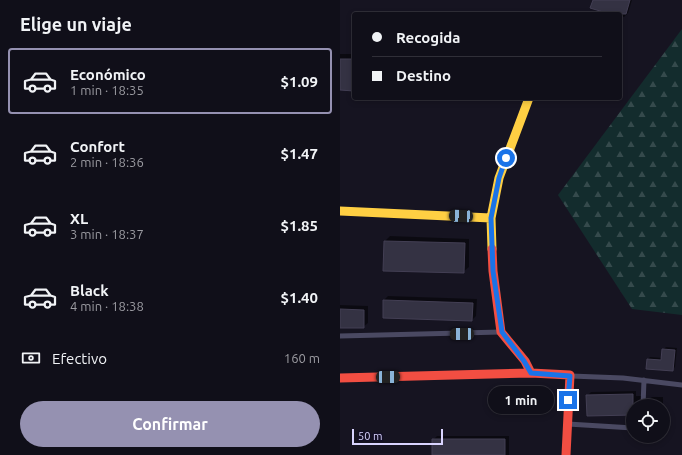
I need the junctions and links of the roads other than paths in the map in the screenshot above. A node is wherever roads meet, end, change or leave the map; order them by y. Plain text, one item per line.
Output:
1 (528, 100) edge
2 (340, 211) edge
3 (491, 218) junction
4 (502, 332) junction
5 (340, 336) edge
6 (531, 373) junction
7 (570, 376) junction
8 (340, 378) edge
9 (644, 380) junction
10 (682, 384) edge
11 (643, 399) edge
12 (567, 424) junction
13 (626, 428) edge
14 (566, 455) edge

1 - 3 street
2 - 3 street
3 - 4 street
4 - 5 lane
4 - 6 street
6 - 7 street
6 - 8 street
7 - 9 lane
7 - 12 street
9 - 10 lane
9 - 11 lane
12 - 13 lane
12 - 14 street

